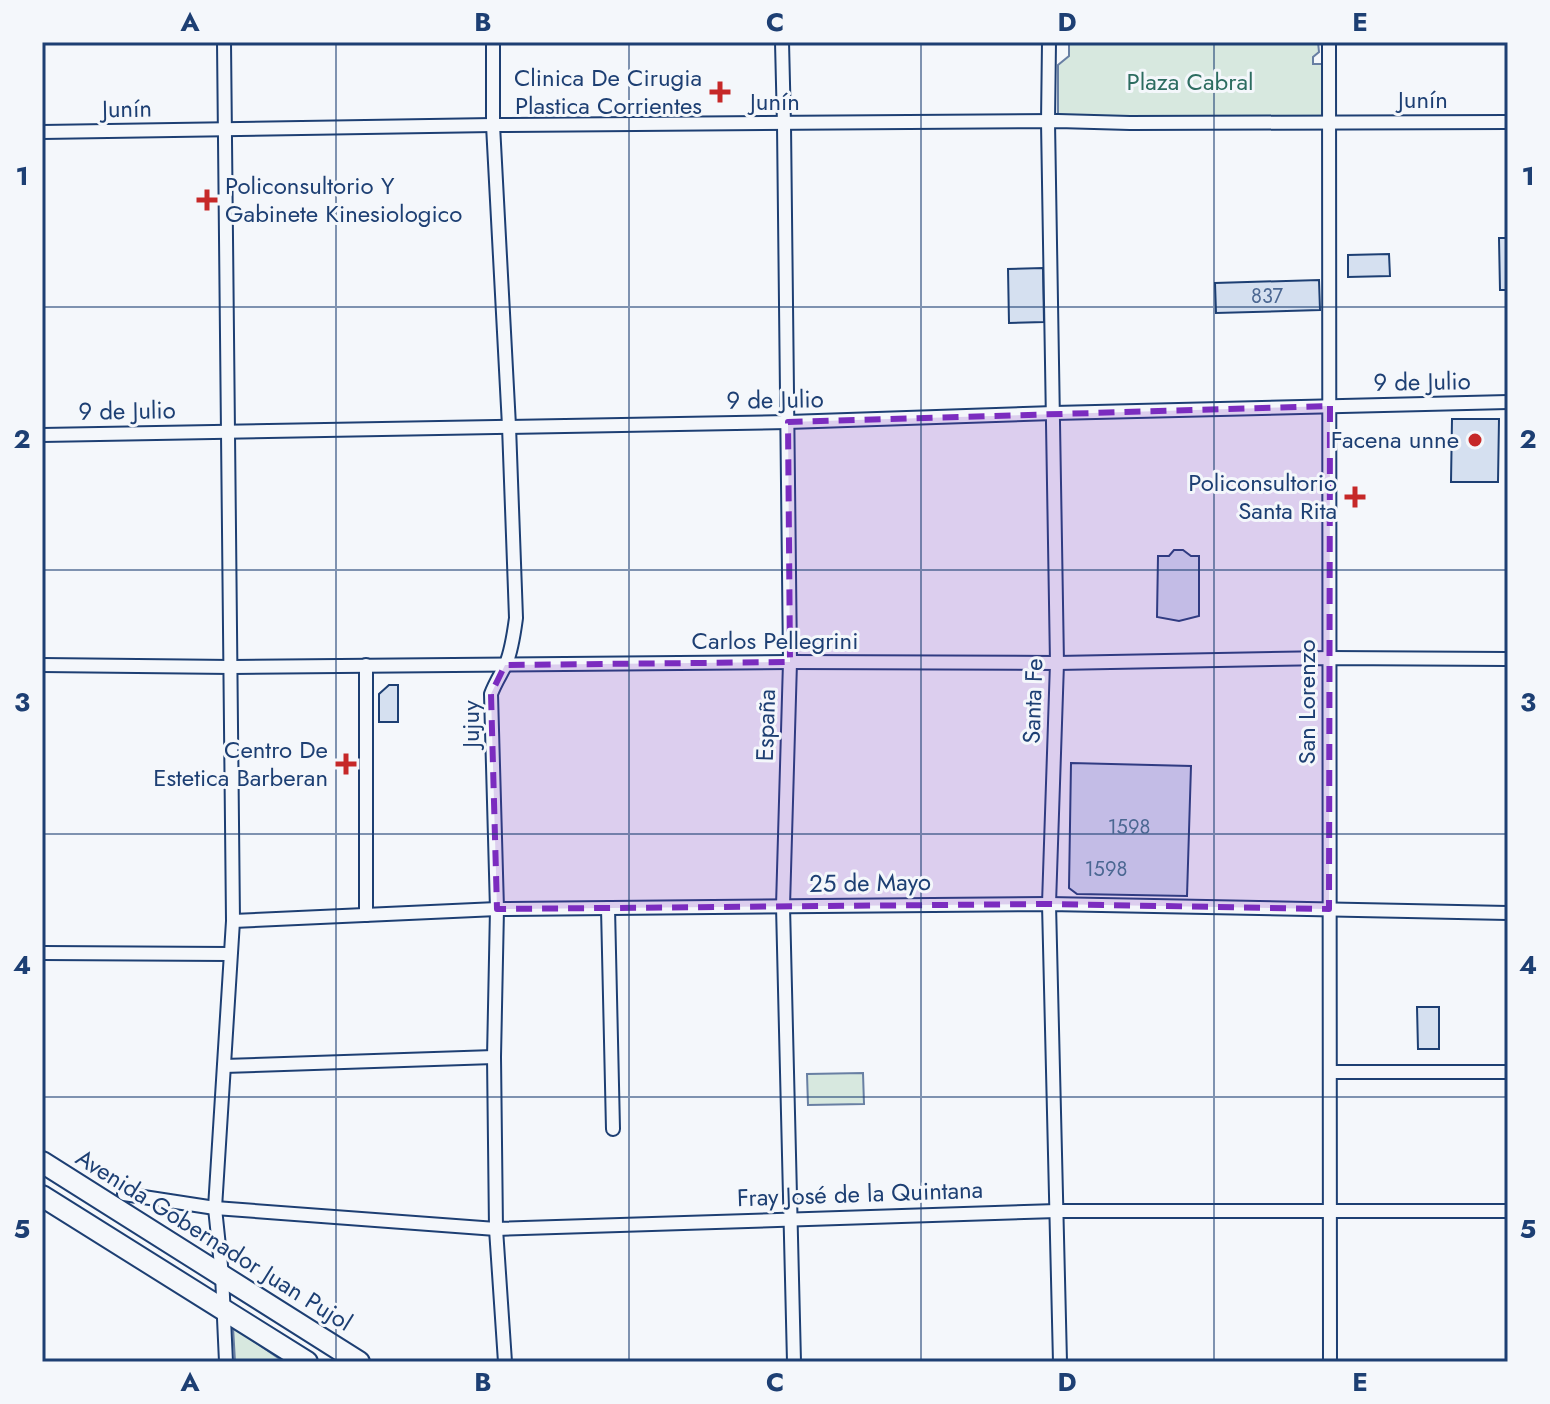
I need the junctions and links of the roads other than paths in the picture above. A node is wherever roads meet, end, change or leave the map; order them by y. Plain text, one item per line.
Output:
1 (224, 42) edge
2 (493, 42) edge
3 (782, 42) edge
4 (1049, 42) edge
5 (1329, 42) edge
6 (1329, 121) junction
7 (1048, 122) junction
8 (1508, 122) edge
9 (493, 125) junction
10 (784, 125) junction
11 (224, 130) junction
12 (42, 132) edge
13 (1508, 402) edge
14 (1330, 406) junction
15 (1054, 413) junction
16 (788, 422) junction
17 (509, 426) junction
18 (228, 431) junction
19 (42, 435) edge
20 (1329, 658) junction
21 (1508, 659) edge
22 (790, 662) junction
23 (1057, 663) junction
24 (42, 665) edge
25 (366, 665) junction
26 (505, 665) junction
27 (232, 667) junction
28 (1049, 904) junction
29 (783, 906) junction
30 (608, 908) junction
31 (497, 909) junction
32 (1329, 909) junction
33 (1508, 913) edge
34 (366, 915) junction
35 (233, 921) junction
36 (42, 953) edge
37 (230, 954) junction
38 (494, 1057) junction
39 (224, 1066) junction
40 (1330, 1072) junction
41 (1508, 1072) edge
42 (613, 1129) dead end
43 (42, 1162) edge
44 (124, 1194) dead end
45 (42, 1196) edge
46 (215, 1208) junction
47 (1057, 1211) junction
48 (1508, 1211) edge
49 (1331, 1212) junction
50 (790, 1218) junction
51 (496, 1229) junction
52 (222, 1275) junction
53 (224, 1305) junction
54 (226, 1362) edge
55 (307, 1362) edge
56 (359, 1362) edge
57 (505, 1362) edge
58 (794, 1362) edge
59 (1060, 1362) edge
60 (1330, 1362) edge

1 - 11 street
2 - 9 street, Jujuy
3 - 10 street, España
4 - 7 street, Santa Fe
5 - 6 street, San Lorenzo
6 - 7 street, Junín
6 - 8 street, Junín
6 - 14 street, San Lorenzo
7 - 10 street, Junín
7 - 15 street, Santa Fe
9 - 10 street, Junín
9 - 11 street, Junín
9 - 17 street, Jujuy
10 - 16 street, España
11 - 12 street, Junín
11 - 18 street
13 - 14 street, 9 de Julio
14 - 15 street, 9 de Julio
14 - 20 street, San Lorenzo
15 - 16 street, 9 de Julio
15 - 23 street, Santa Fe
16 - 17 street, 9 de Julio
16 - 22 street, España
17 - 18 street, 9 de Julio
17 - 26 street, Jujuy
18 - 19 street, 9 de Julio
18 - 27 street
20 - 21 street, Carlos Pellegrini
20 - 23 street, Carlos Pellegrini
20 - 32 street, San Lorenzo
22 - 23 street, Carlos Pellegrini
22 - 26 street, Carlos Pellegrini
22 - 29 street, España
23 - 28 street, Santa Fe
24 - 27 street, Carlos Pellegrini
25 - 26 street, Carlos Pellegrini
25 - 27 street, Carlos Pellegrini
25 - 34 street
26 - 31 street, Jujuy
27 - 35 street
28 - 29 street, 25 de Mayo
28 - 32 street, 25 de Mayo
28 - 47 street, Santa Fe
29 - 30 street, 25 de Mayo
29 - 50 street, España
30 - 31 street, 25 de Mayo
30 - 42 street
31 - 34 street, 25 de Mayo
31 - 38 street, Jujuy
32 - 33 street, 25 de Mayo
32 - 40 street, San Lorenzo
34 - 35 street, 25 de Mayo
35 - 37 street
36 - 37 street
37 - 39 street
38 - 39 street
38 - 51 street, Jujuy
39 - 46 street
40 - 41 street
40 - 49 street, San Lorenzo
43 - 52 main road, Avenida Gobernador Juan Pujol
44 - 46 street, Fray José de la Quintana
45 - 53 main road
46 - 51 street, Fray José de la Quintana
46 - 52 street
47 - 49 street, Fray José de la Quintana
47 - 50 street, Fray José de la Quintana
47 - 59 street, Santa Fe
48 - 49 street, Fray José de la Quintana
49 - 60 street, San Lorenzo
50 - 51 street, Fray José de la Quintana
50 - 58 street, España
51 - 57 street, Jujuy
52 - 53 street
52 - 56 main road, Avenida Gobernador Juan Pujol
53 - 54 street
53 - 55 main road

